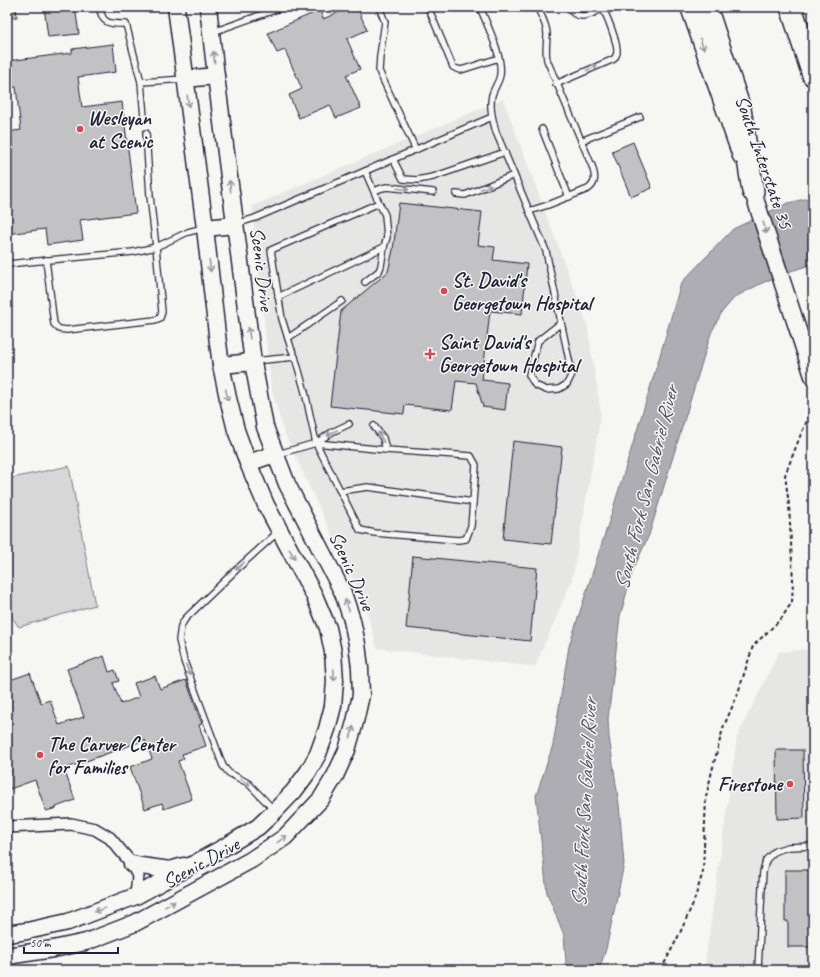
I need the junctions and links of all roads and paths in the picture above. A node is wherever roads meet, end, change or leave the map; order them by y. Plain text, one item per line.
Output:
1 (100, 7) edge
2 (176, 7) edge
3 (208, 7) edge
4 (283, 7) edge
5 (379, 7) edge
6 (428, 7) edge
7 (480, 7) edge
8 (537, 7) edge
9 (568, 7) edge
10 (603, 7) edge
11 (689, 7) edge
12 (706, 7) edge
13 (791, 7) edge
14 (211, 33) junction
15 (499, 58) junction
16 (813, 75) edge
17 (216, 76) junction
18 (185, 79) junction
19 (142, 82) junction
20 (556, 84) junction
21 (144, 117) dead end
22 (492, 117) junction
23 (640, 117) dead end
24 (542, 129) dead end
25 (146, 133) dead end
26 (581, 141) junction
27 (416, 150) junction
28 (505, 152) junction
29 (393, 159) junction
30 (365, 171) junction
31 (514, 175) junction
32 (374, 191) junction
33 (753, 191) junction
34 (432, 192) dead end
35 (456, 194) dead end
36 (569, 197) junction
37 (379, 203) junction
38 (529, 211) junction
39 (235, 224) junction
40 (205, 228) junction
41 (156, 247) junction
42 (384, 247) junction
43 (46, 260) junction
44 (7, 264) edge
45 (366, 282) dead end
46 (278, 297) junction
47 (342, 302) dead end
48 (561, 322) junction
49 (288, 338) junction
50 (295, 357) junction
51 (253, 362) junction
52 (221, 365) junction
53 (813, 376) edge
54 (813, 408) edge
55 (349, 424) dead end
56 (374, 426) dead end
57 (316, 443) junction
58 (386, 450) junction
59 (275, 454) junction
60 (248, 463) junction
61 (340, 492) junction
62 (473, 502) junction
63 (280, 531) junction
64 (275, 811) junction
65 (7, 827) edge
66 (813, 846) edge
67 (195, 863) junction
68 (132, 864) junction
69 (136, 896) junction
70 (7, 934) edge
71 (7, 956) edge
72 (661, 970) edge
73 (758, 970) edge

1 - 19 lane
2 - 18 street, Scenic Drive
3 - 14 street, Scenic Drive
4 - 14 lane
5 - 27 lane
6 - 15 lane
7 - 15 lane
8 - 20 lane
9 - 10 lane
20 -> 10 lane
11 -> 33 street, South Interstate 35
12 - 33 highway
13 - 16 highway
17 -> 14 street, Scenic Drive
15 - 22 lane
17 - 18 street
39 -> 17 street, Scenic Drive
18 - 19 lane
18 -> 40 street, Scenic Drive
19 - 21 lane
20 - 26 lane
22 - 27 lane
22 - 28 lane
23 - 26 lane
24 - 36 lane
25 - 41 lane
26 - 36 lane
27 - 29 lane
28 - 29 lane
28 - 31 lane
29 - 30 lane
30 - 32 lane
30 - 39 lane
35 -> 31 lane
31 - 38 lane
32 -> 34 lane
32 - 37 lane
33 -> 53 street, South Interstate 35
36 - 38 lane
37 - 42 lane
37 - 46 lane
38 - 48 lane
39 - 40 street
51 -> 39 street, Scenic Drive
40 - 41 lane
40 -> 52 street, Scenic Drive
41 - 43 lane
41 - 43 lane
42 - 45 lane
42 - 46 lane
43 - 44 lane
46 - 49 lane
47 - 49 lane
48 - 48 lane
49 - 50 lane
50 - 51 lane
50 - 57 lane
51 - 52 street
51 - 59 street, Scenic Drive
52 -> 60 street, Scenic Drive
54 - 72 path
55 -> 57 lane
58 -> 56 lane
57 - 58 lane
57 - 59 lane
57 - 61 lane
58 - 62 lane
59 - 60 street
71 -> 59 street, Scenic Drive
60 - 63 street, Scenic Drive
61 - 62 lane
61 - 62 lane
63 -> 64 street, Scenic Drive
63 -> 64 lane
64 - 67 street, Scenic Drive
65 - 68 street
66 - 73 lane
67 - 68 street
67 - 69 street, Scenic Drive
68 - 69 street
69 -> 70 street, Scenic Drive

